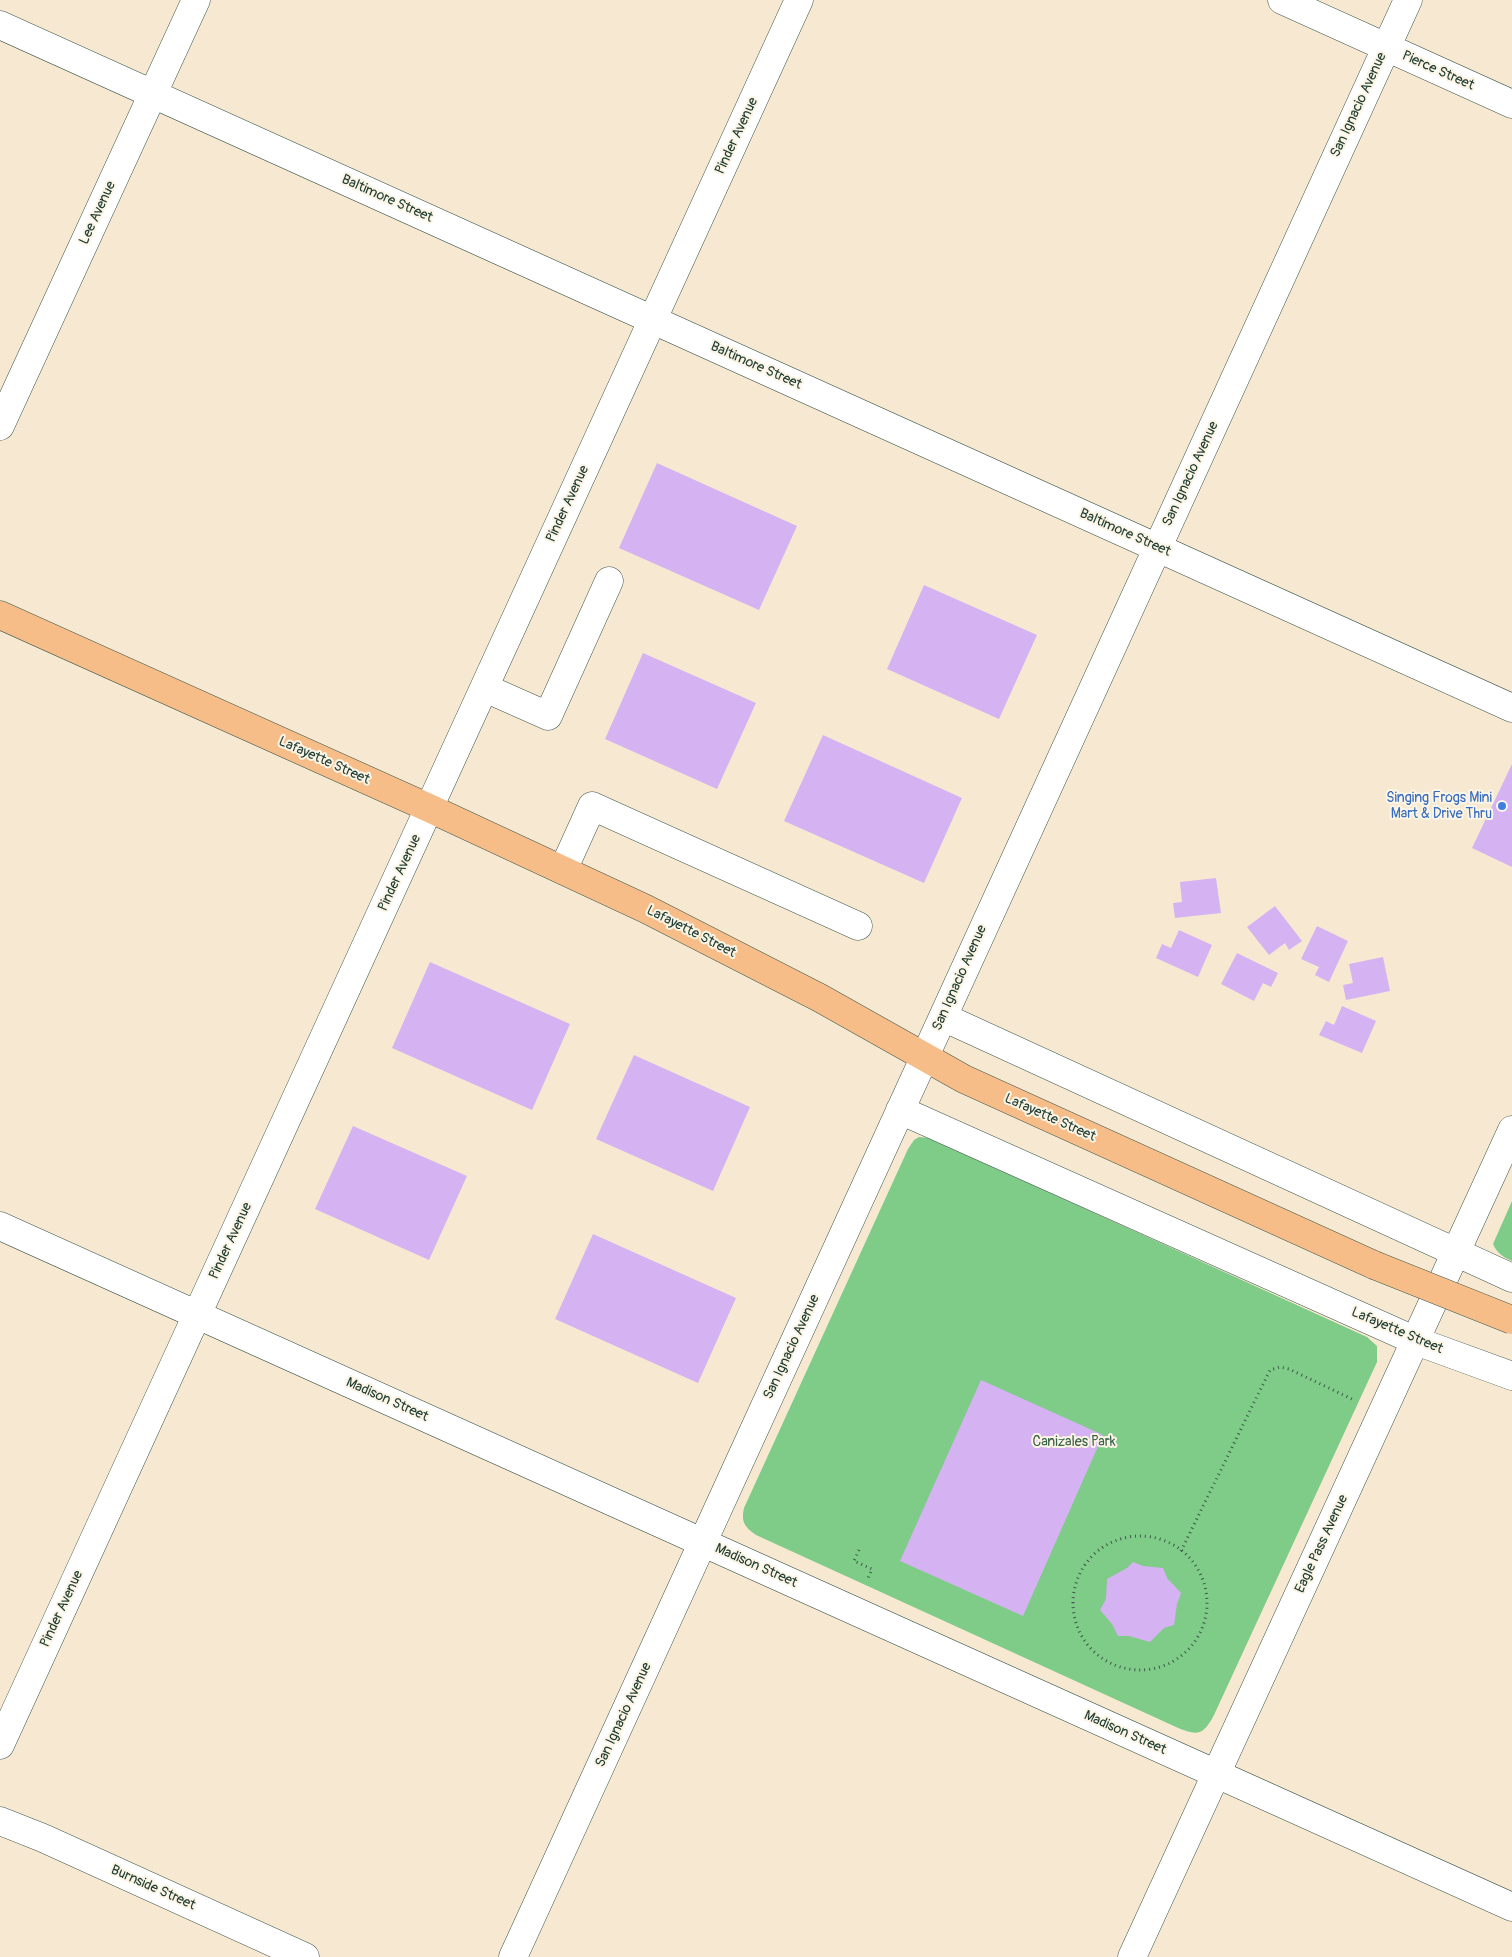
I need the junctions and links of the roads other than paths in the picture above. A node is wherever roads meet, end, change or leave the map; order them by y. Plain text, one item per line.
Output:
1 (196, 0) edge
2 (799, 0) edge
3 (1282, 0) edge
4 (1408, 0) edge
5 (0, 24) edge
6 (1386, 47) junction
7 (152, 94) junction
8 (1512, 104) edge
9 (652, 319) junction
10 (0, 426) edge
11 (1157, 548) junction
12 (609, 581) dead end
13 (0, 614) edge
14 (484, 688) junction
15 (1512, 708) edge
16 (429, 808) junction
17 (563, 870) junction
18 (858, 926) dead end
19 (943, 1017) junction
20 (925, 1057) junction
21 (900, 1110) junction
22 (1512, 1130) edge
23 (0, 1226) edge
24 (1455, 1254) junction
25 (1512, 1278) edge
26 (197, 1315) junction
27 (1512, 1320) edge
28 (1416, 1341) junction
29 (1512, 1376) edge
30 (703, 1542) junction
31 (0, 1745) edge
32 (1216, 1774) junction
33 (0, 1821) edge
34 (1512, 1907) edge
35 (305, 1957) edge
36 (513, 1957) edge
37 (1132, 1957) edge

1 - 7 street, Lee Avenue
2 - 9 street, Pinder Avenue
3 - 6 street, Pierce Street
4 - 6 street, San Ignacio Avenue
5 - 7 street, Baltimore Street
6 - 8 street, Pierce Street
6 - 11 street, San Ignacio Avenue
7 - 9 street, Baltimore Street
7 - 10 street, Lee Avenue
9 - 11 street, Baltimore Street
9 - 14 street, Pinder Avenue
11 - 15 street, Baltimore Street
11 - 19 street, San Ignacio Avenue
12 - 14 street
13 - 16 main road, Lafayette Street
14 - 16 street, Pinder Avenue
16 - 17 main road, Lafayette Street
16 - 26 street, Pinder Avenue
17 - 18 street
17 - 20 main road, Lafayette Street
19 - 20 street, San Ignacio Avenue
19 - 24 street
20 - 21 street, San Ignacio Avenue
20 - 27 main road, Lafayette Street, bridge
21 - 28 street, Lafayette Street
21 - 30 street, San Ignacio Avenue
22 - 24 street, Eagle Pass Avenue
23 - 26 street, Madison Street
24 - 25 street
24 - 28 street, Eagle Pass Avenue
26 - 30 street, Madison Street
26 - 31 street, Pinder Avenue
28 - 29 street, Lafayette Street
28 - 32 street, Eagle Pass Avenue
30 - 32 street, Madison Street
30 - 36 street, San Ignacio Avenue
32 - 34 street, Madison Street
32 - 37 street, Eagle Pass Avenue
33 - 35 street, Burnside Street

